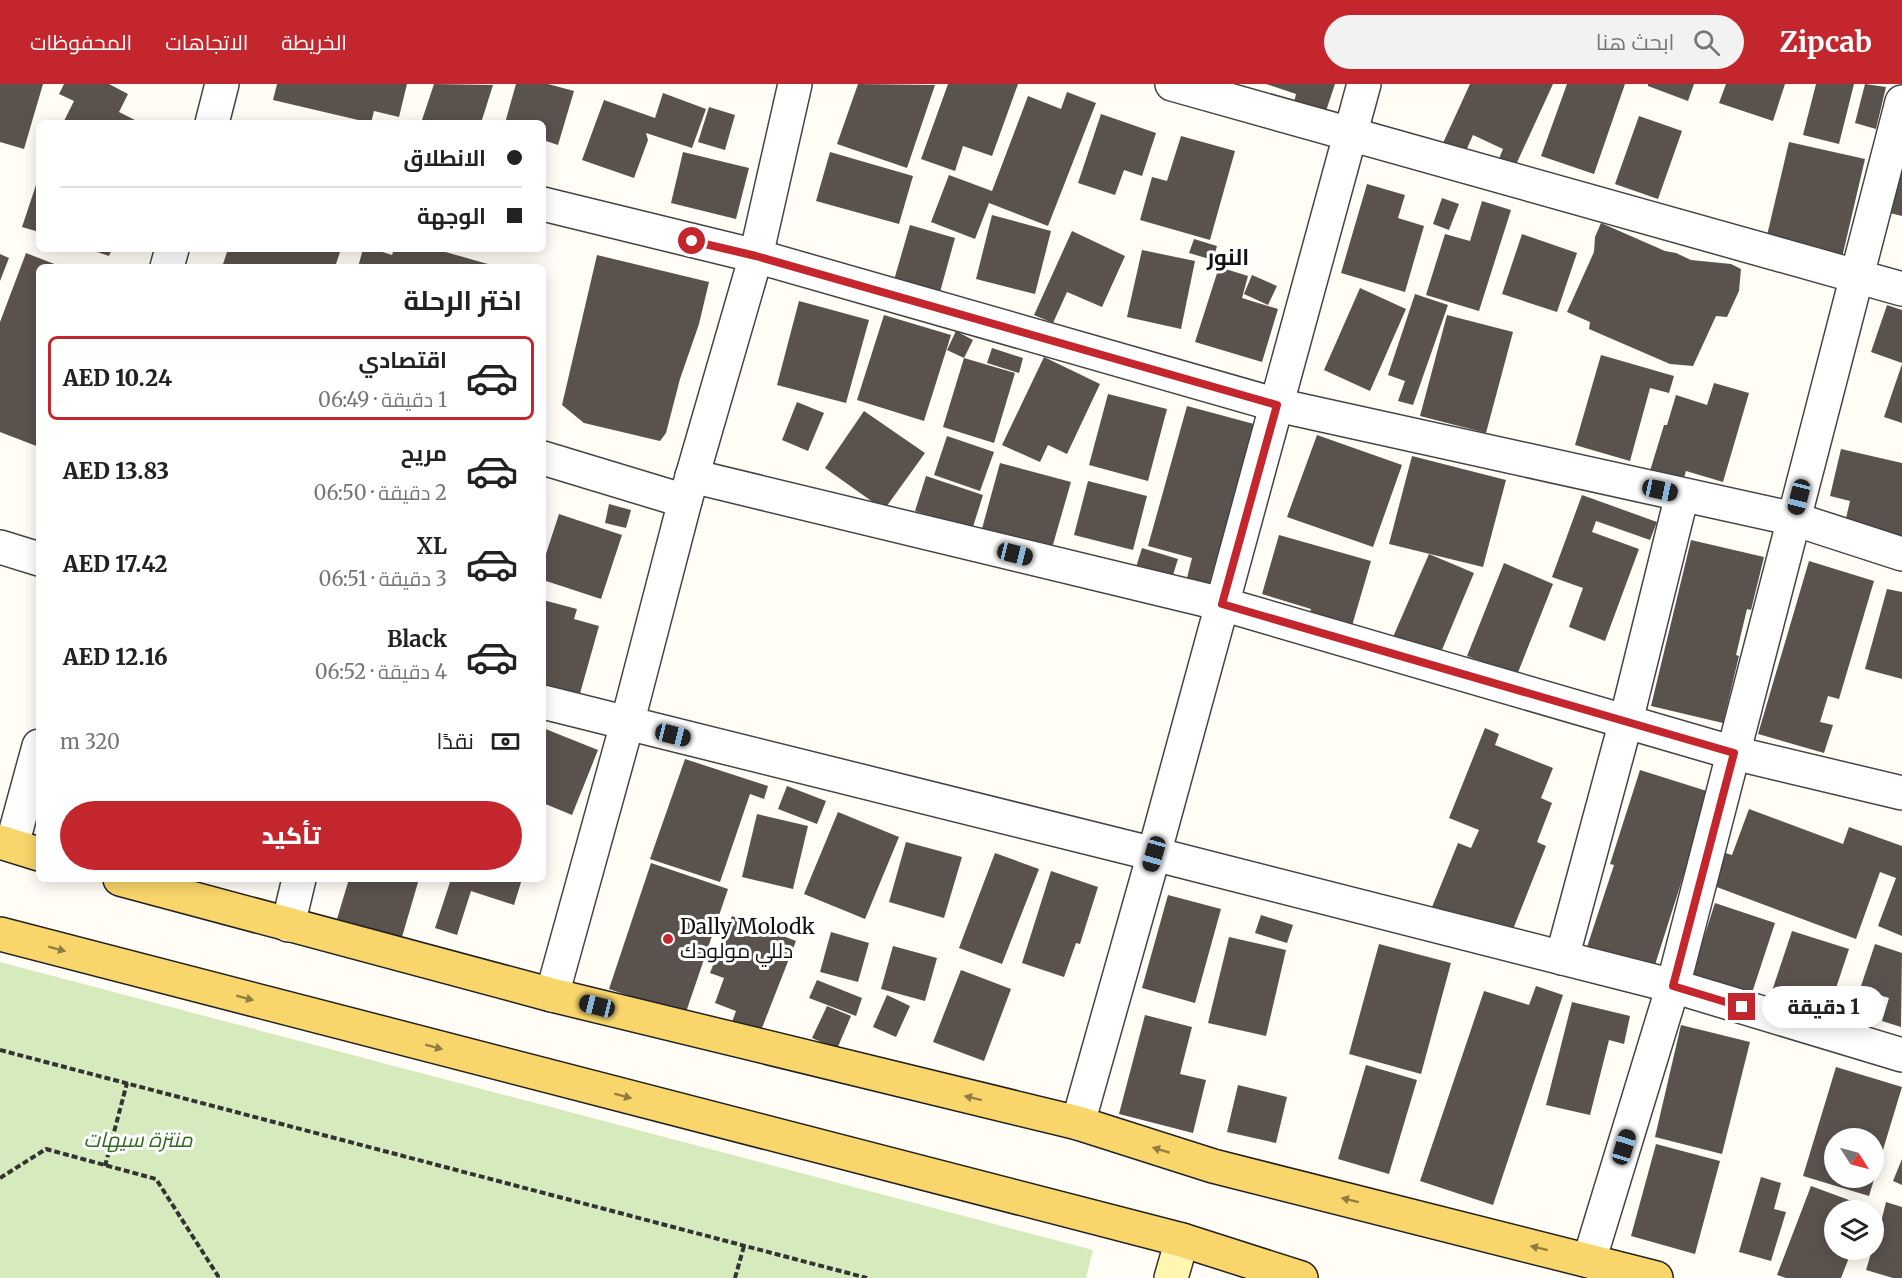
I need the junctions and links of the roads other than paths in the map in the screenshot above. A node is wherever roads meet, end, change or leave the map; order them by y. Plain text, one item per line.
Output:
1 (222, 84) edge
2 (795, 84) edge
3 (1172, 84) edge
4 (1364, 84) edge
5 (1902, 102) edge
6 (213, 120) edge
7 (1350, 135) junction
8 (546, 205) edge
9 (756, 256) junction
10 (1857, 276) junction
11 (1902, 289) edge
12 (1277, 405) junction
13 (546, 459) edge
14 (688, 489) junction
15 (1683, 495) junction
16 (1794, 519) junction
17 (0, 547) edge
18 (1902, 554) edge
19 (36, 558) edge
20 (1222, 604) junction
21 (546, 703) edge
22 (1626, 721) junction
23 (627, 724) junction
24 (1734, 753) junction
25 (36, 760) edge
26 (1902, 793) edge
27 (17, 847) edge
28 (1154, 854) junction
29 (131, 882) edge
30 (297, 882) edge
31 (288, 925) junction
32 (0, 934) edge
33 (1562, 958) junction
34 (1673, 986) junction
35 (552, 995) junction
36 (1902, 1055) edge
37 (1078, 1123) junction
38 (1182, 1240) junction
39 (1589, 1261) junction
40 (1171, 1278) edge
41 (1301, 1278) edge
42 (1656, 1278) edge

1 - 6 street
2 - 9 street
3 - 7 street
4 - 7 street
5 - 10 street
7 - 10 street
7 - 12 street
8 - 9 street
9 - 12 street
9 - 14 street
10 - 11 street
10 - 16 street
12 - 15 street
12 - 20 street
13 - 14 street
14 - 20 street
14 - 23 street
15 - 16 street
15 - 22 street
16 - 18 street
16 - 24 street
17 - 19 street
20 - 22 street
20 - 28 street
21 - 23 street
22 - 24 street
22 - 33 street
23 - 28 street
23 - 35 street
24 - 26 street
24 - 34 street
25 - 27 street
28 - 33 street
28 - 37 street
29 - 31 main road
30 - 31 street
31 - 35 main road
32 -> 38 main road
33 - 34 street
34 - 36 street
34 - 39 street
37 -> 35 main road
39 -> 37 main road
38 - 40 street
38 - 41 main road
39 - 42 main road

